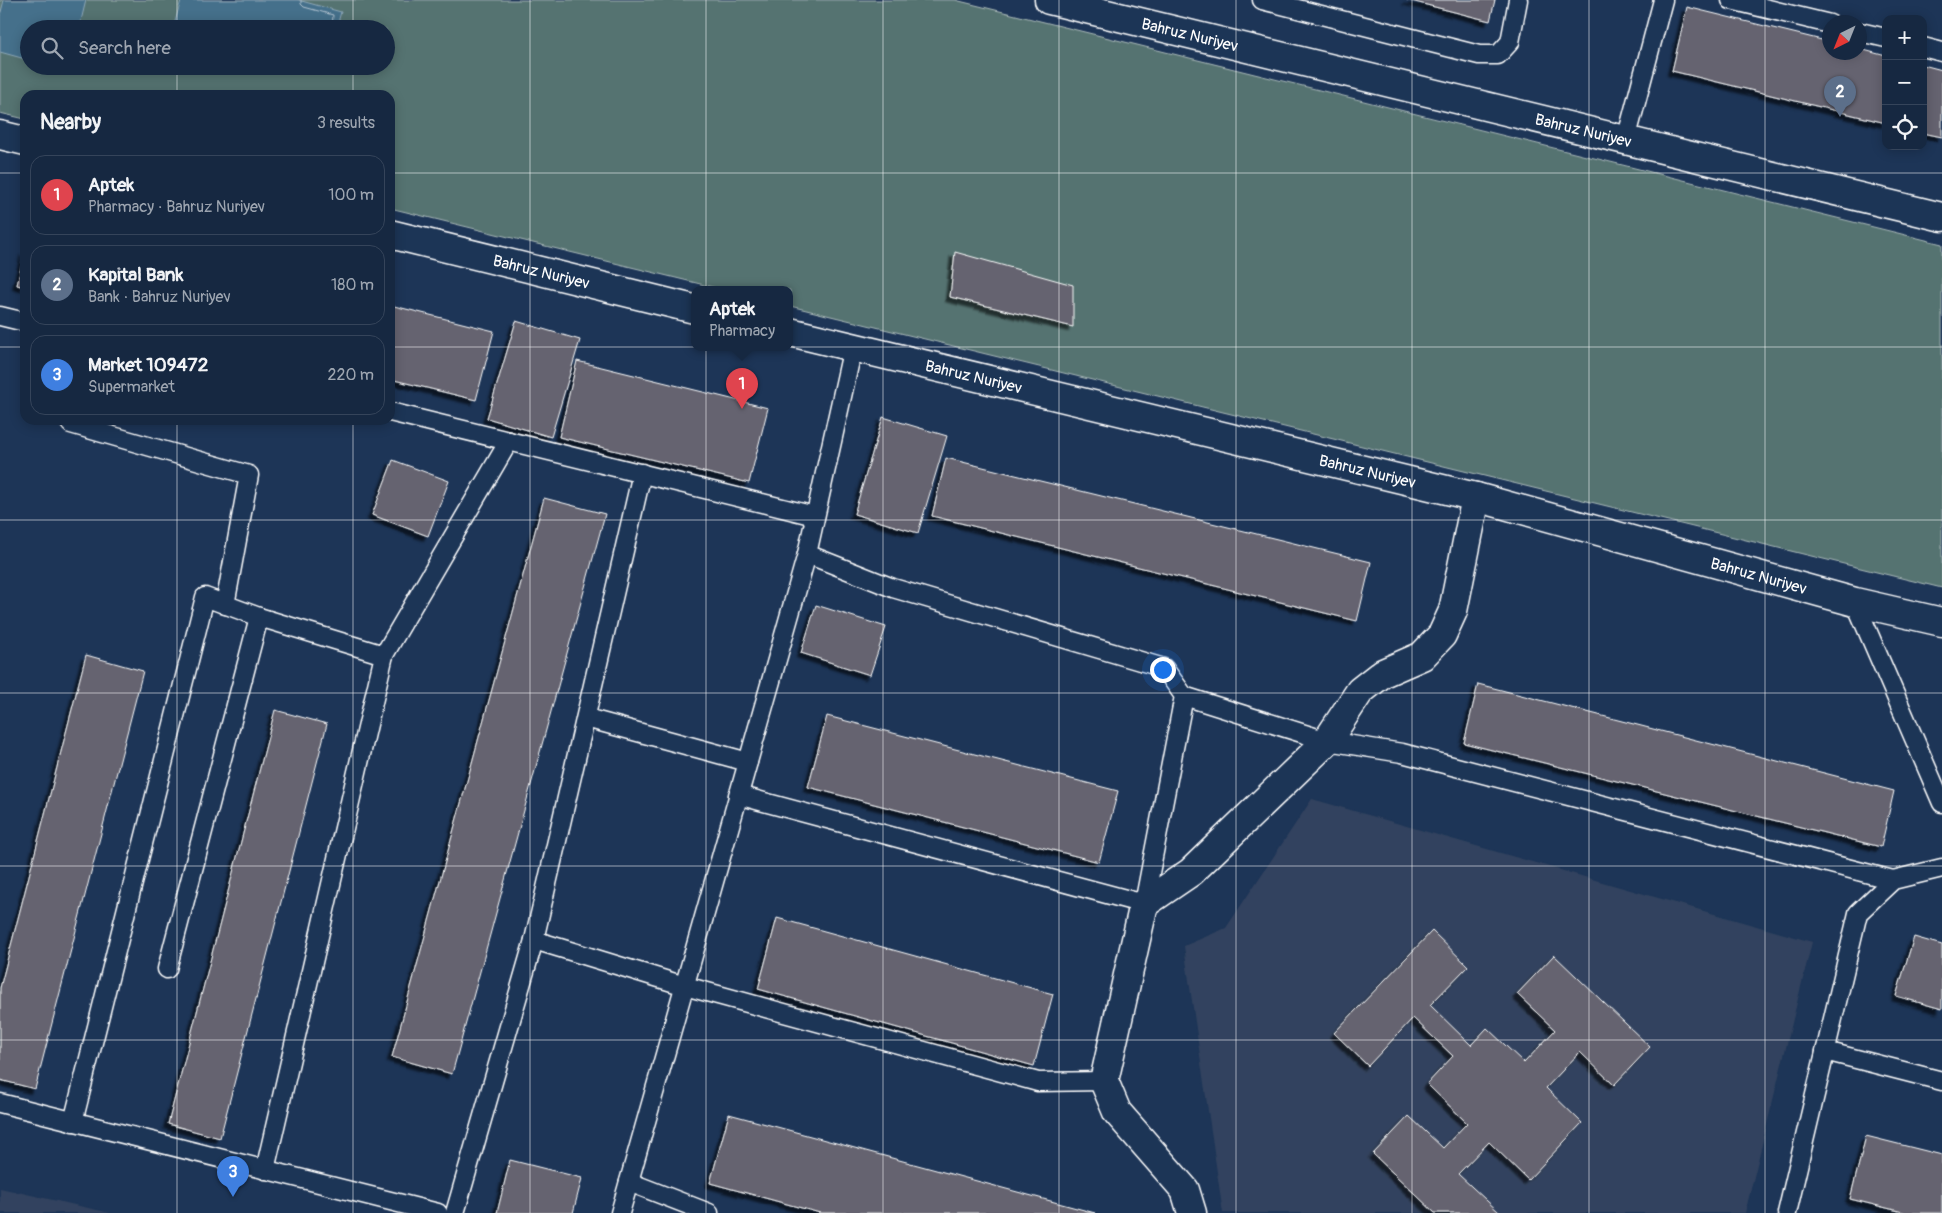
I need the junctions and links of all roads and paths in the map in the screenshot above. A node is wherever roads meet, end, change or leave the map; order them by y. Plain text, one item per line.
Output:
1 (1049, 0) edge
2 (1262, 0) edge
3 (1518, 0) edge
4 (1664, 0) edge
5 (1730, 0) edge
6 (1822, 22) edge
7 (1867, 34) edge
8 (1882, 37) edge
9 (1927, 48) edge
10 (1942, 52) edge
11 (0, 135) edge
12 (20, 140) edge
13 (1626, 140) junction
14 (1942, 217) edge
15 (395, 235) edge
16 (691, 308) edge
17 (0, 316) edge
18 (20, 321) edge
19 (793, 333) edge
20 (853, 347) junction
21 (395, 413) edge
22 (74, 425) edge
23 (509, 441) junction
24 (642, 473) junction
25 (1476, 497) junction
26 (815, 516) junction
27 (807, 554) junction
28 (1855, 602) junction
29 (225, 605) junction
30 (259, 617) junction
31 (1942, 622) edge
32 (384, 655) junction
33 (1184, 696) junction
34 (586, 718) junction
35 (1327, 741) junction
36 (748, 762) junction
37 (738, 795) junction
38 (1942, 803) edge
39 (1942, 868) edge
40 (1893, 880) junction
41 (1144, 904) junction
42 (534, 940) junction
43 (167, 969) dead end
44 (685, 986) junction
45 (1825, 1051) junction
46 (1104, 1081) junction
47 (1942, 1081) edge
48 (0, 1103) edge
49 (73, 1122) junction
50 (265, 1170) junction
51 (629, 1182) junction
52 (438, 1213) edge
53 (455, 1213) edge
54 (620, 1213) edge
55 (709, 1213) edge
56 (1192, 1213) edge
57 (1788, 1213) edge

1 - 13 street, Bahruz Nuriyev
2 - 3 lane
4 - 13 lane
5 - 6 lane
7 - 8 lane
9 - 10 lane
11 - 12 street
13 - 14 street, Bahruz Nuriyev
15 - 16 street, Bahruz Nuriyev
17 - 18 lane
19 - 20 street, Bahruz Nuriyev
20 - 25 street, Bahruz Nuriyev
20 - 26 lane
21 - 23 lane
22 - 29 lane
23 - 24 lane
23 - 32 lane
24 - 26 lane
24 - 34 lane
25 - 28 street, Bahruz Nuriyev
25 - 35 street
26 - 27 lane
27 - 33 lane
27 - 36 lane
28 - 31 street, Bahruz Nuriyev
28 - 38 lane
29 - 30 lane
29 - 49 lane
30 - 32 lane
30 - 43 lane
32 - 50 lane
33 - 35 lane
33 - 41 lane
34 - 36 lane
34 - 42 lane
35 - 40 lane
35 - 41 street
36 - 37 lane
37 - 41 lane
37 - 44 lane
39 - 40 lane
40 - 45 lane
41 - 46 street
42 - 44 lane
42 - 53 lane
44 - 46 lane
44 - 51 lane
45 - 47 lane
45 - 57 lane
46 - 56 street
48 - 49 lane
49 - 50 lane
50 - 52 lane
51 - 54 lane
51 - 55 lane

